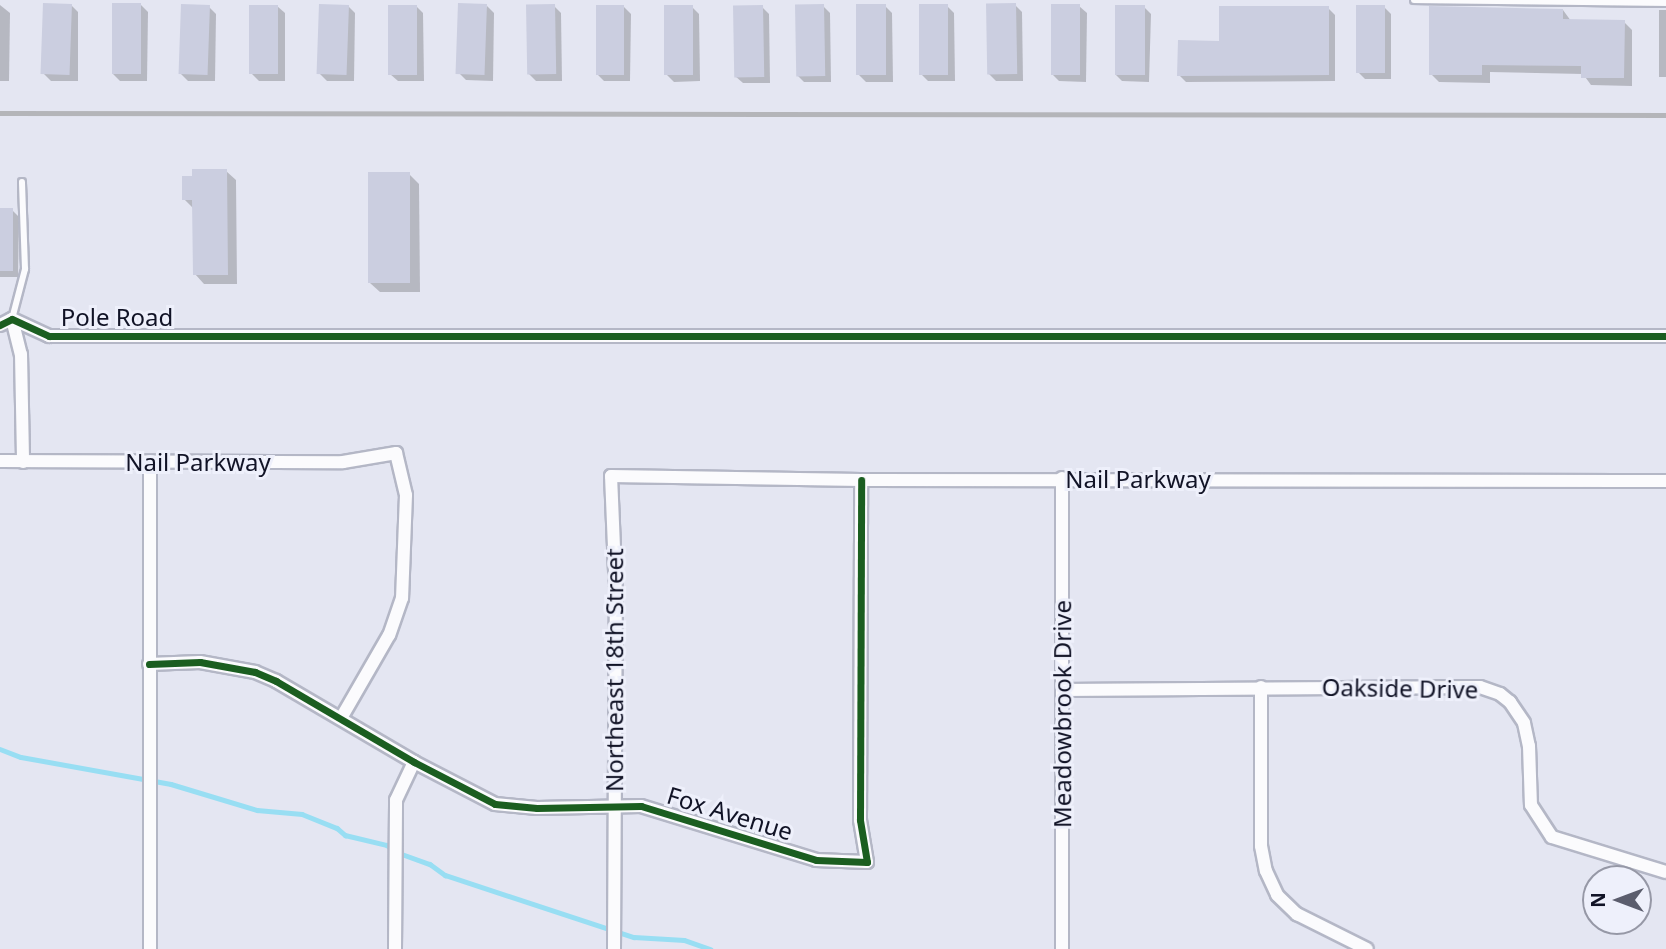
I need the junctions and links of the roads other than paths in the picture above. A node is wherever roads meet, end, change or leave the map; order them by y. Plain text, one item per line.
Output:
1 (1414, 0) edge
2 (1666, 3) edge
3 (22, 182) dead end
4 (6, 322) edge
5 (1666, 337) edge
6 (0, 461) edge
7 (23, 462) junction
8 (150, 462) junction
9 (611, 476) joint
10 (1062, 478) junction
11 (861, 480) junction
12 (1666, 481) edge
13 (149, 664) junction
14 (1261, 687) junction
15 (1062, 690) junction
16 (341, 718) junction
17 (414, 762) junction
18 (614, 806) junction
19 (1666, 872) edge
20 (614, 946) edge
21 (150, 949) edge
22 (395, 949) edge
23 (1062, 949) edge
24 (1367, 949) edge

1 - 2 lane
3 - 4 lane
4 - 5 street, Pole Road
4 - 7 street
6 - 7 street, Nail Parkway
7 - 8 street, Nail Parkway
8 - 13 street
8 - 16 street, Nail Parkway
9 - 11 street, Nail Parkway
9 - 18 street, Northeast 18th Street
10 - 11 street, Nail Parkway
10 - 12 street, Nail Parkway
10 - 15 street, Meadowbrook Drive
11 - 18 street, Fox Avenue
13 - 16 street, Fox Avenue
13 - 21 street
14 - 15 street, Oakside Drive
14 - 19 street, Oakside Drive
14 - 24 street
15 - 23 street, Meadowbrook Drive
16 - 17 street, Fox Avenue
17 - 18 street, Fox Avenue
17 - 22 street
18 - 20 street, Northeast 18th Street

